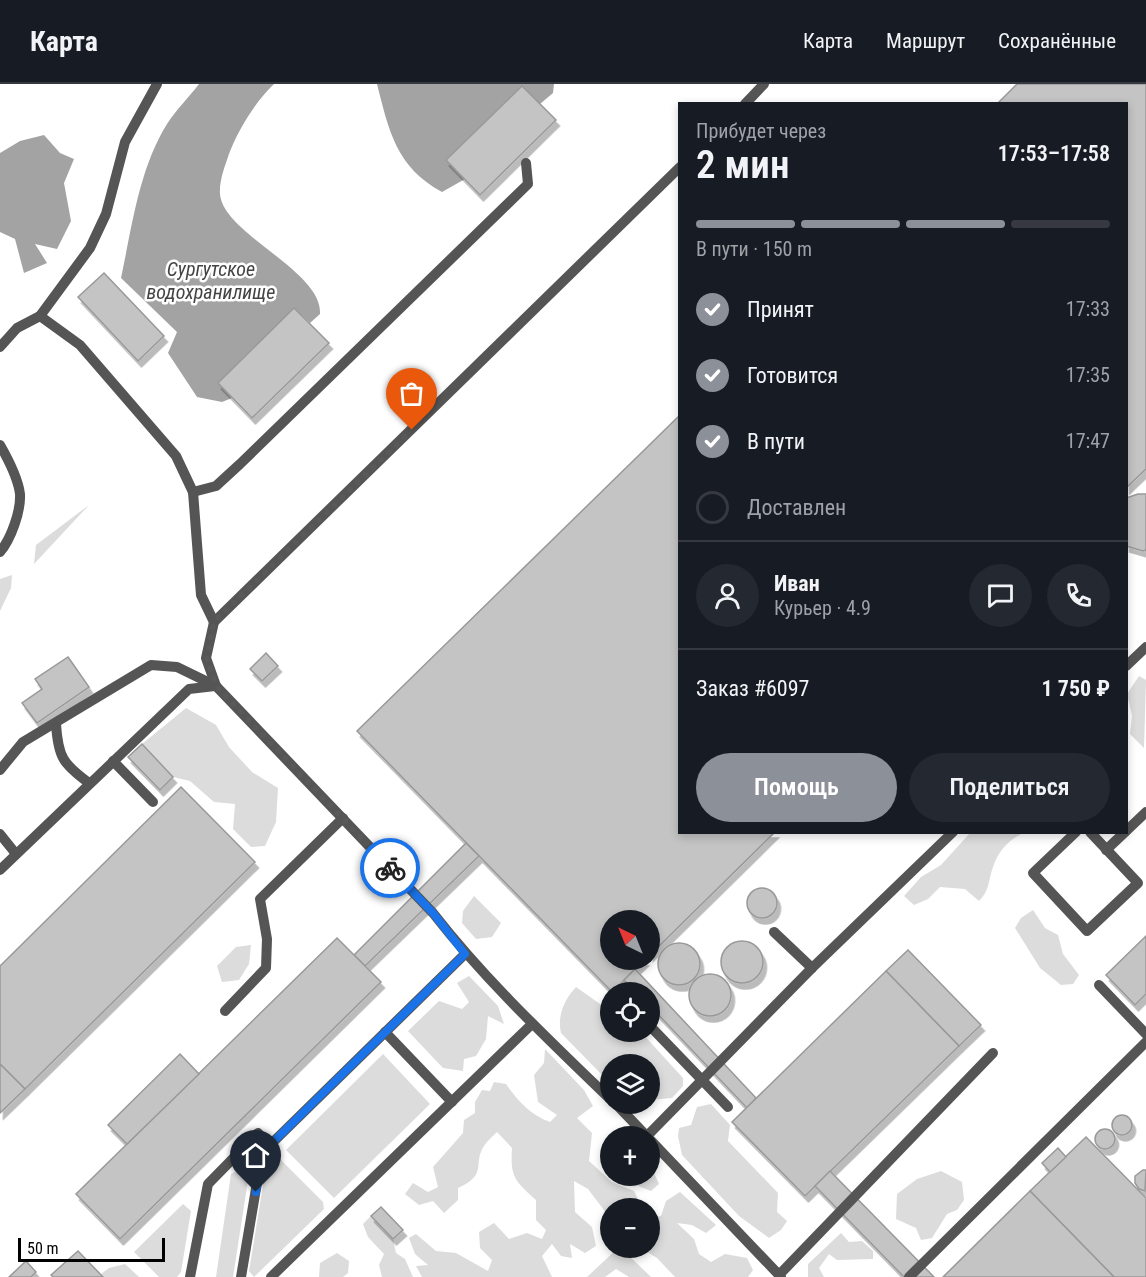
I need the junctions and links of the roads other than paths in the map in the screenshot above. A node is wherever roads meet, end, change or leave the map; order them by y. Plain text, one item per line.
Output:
1 (157, 84) edge
2 (760, 86) edge
3 (747, 102) edge
4 (526, 163) dead end
5 (678, 169) edge
6 (40, 316) junction
7 (0, 347) edge
8 (0, 445) edge
9 (193, 492) junction
10 (0, 552) edge
11 (214, 622) junction
12 (1146, 647) edge
13 (1128, 664) edge
14 (216, 686) junction
15 (56, 724) junction
16 (113, 761) junction
17 (0, 770) edge
18 (89, 783) junction
19 (153, 802) dead end
20 (1146, 812) edge
21 (343, 818) junction
22 (1128, 830) edge
23 (0, 834) edge
24 (951, 834) edge
25 (1074, 834) edge
26 (1092, 834) edge
27 (1124, 834) edge
28 (1106, 850) junction
29 (16, 854) junction
30 (0, 870) edge
31 (774, 932) dead end
32 (465, 954) junction
33 (812, 968) junction
34 (1099, 985) dead end
35 (225, 1011) dead end
36 (532, 1024) junction
37 (385, 1032) junction
38 (1146, 1034) edge
39 (660, 1036) edge
40 (1144, 1049) edge
41 (993, 1053) dead end
42 (703, 1079) junction
43 (600, 1089) edge
44 (452, 1101) junction
45 (728, 1107) dead end
46 (626, 1114) edge
47 (639, 1126) edge
48 (657, 1126) edge
49 (269, 1146) junction
50 (660, 1148) edge
51 (780, 1276) edge
52 (190, 1277) edge
53 (241, 1277) edge
54 (271, 1277) edge
55 (909, 1277) edge

1 - 6 lane
2 - 3 lane
4 - 9 lane
5 - 11 lane
6 - 7 lane
6 - 9 lane
8 - 10 lane
9 - 11 lane
11 - 14 lane
12 - 13 lane
14 - 15 lane
14 - 16 lane
14 - 21 lane
15 - 17 lane
15 - 18 lane
16 - 18 lane
16 - 19 lane
18 - 29 lane
20 - 22 lane
21 - 32 lane
21 - 35 lane
23 - 29 lane
24 - 33 lane
25 - 28 lane
26 - 28 lane
27 - 28 lane
29 - 30 lane
31 - 33 lane
32 - 36 lane
32 - 37 lane
33 - 42 lane
34 - 38 lane
36 - 43 lane
36 - 44 lane
37 - 44 lane
37 - 49 lane
39 - 42 lane
40 - 55 lane
41 - 51 lane
42 - 45 lane
42 - 48 lane
44 - 54 lane
46 - 47 lane
49 - 52 lane
49 - 53 lane
50 - 51 lane

